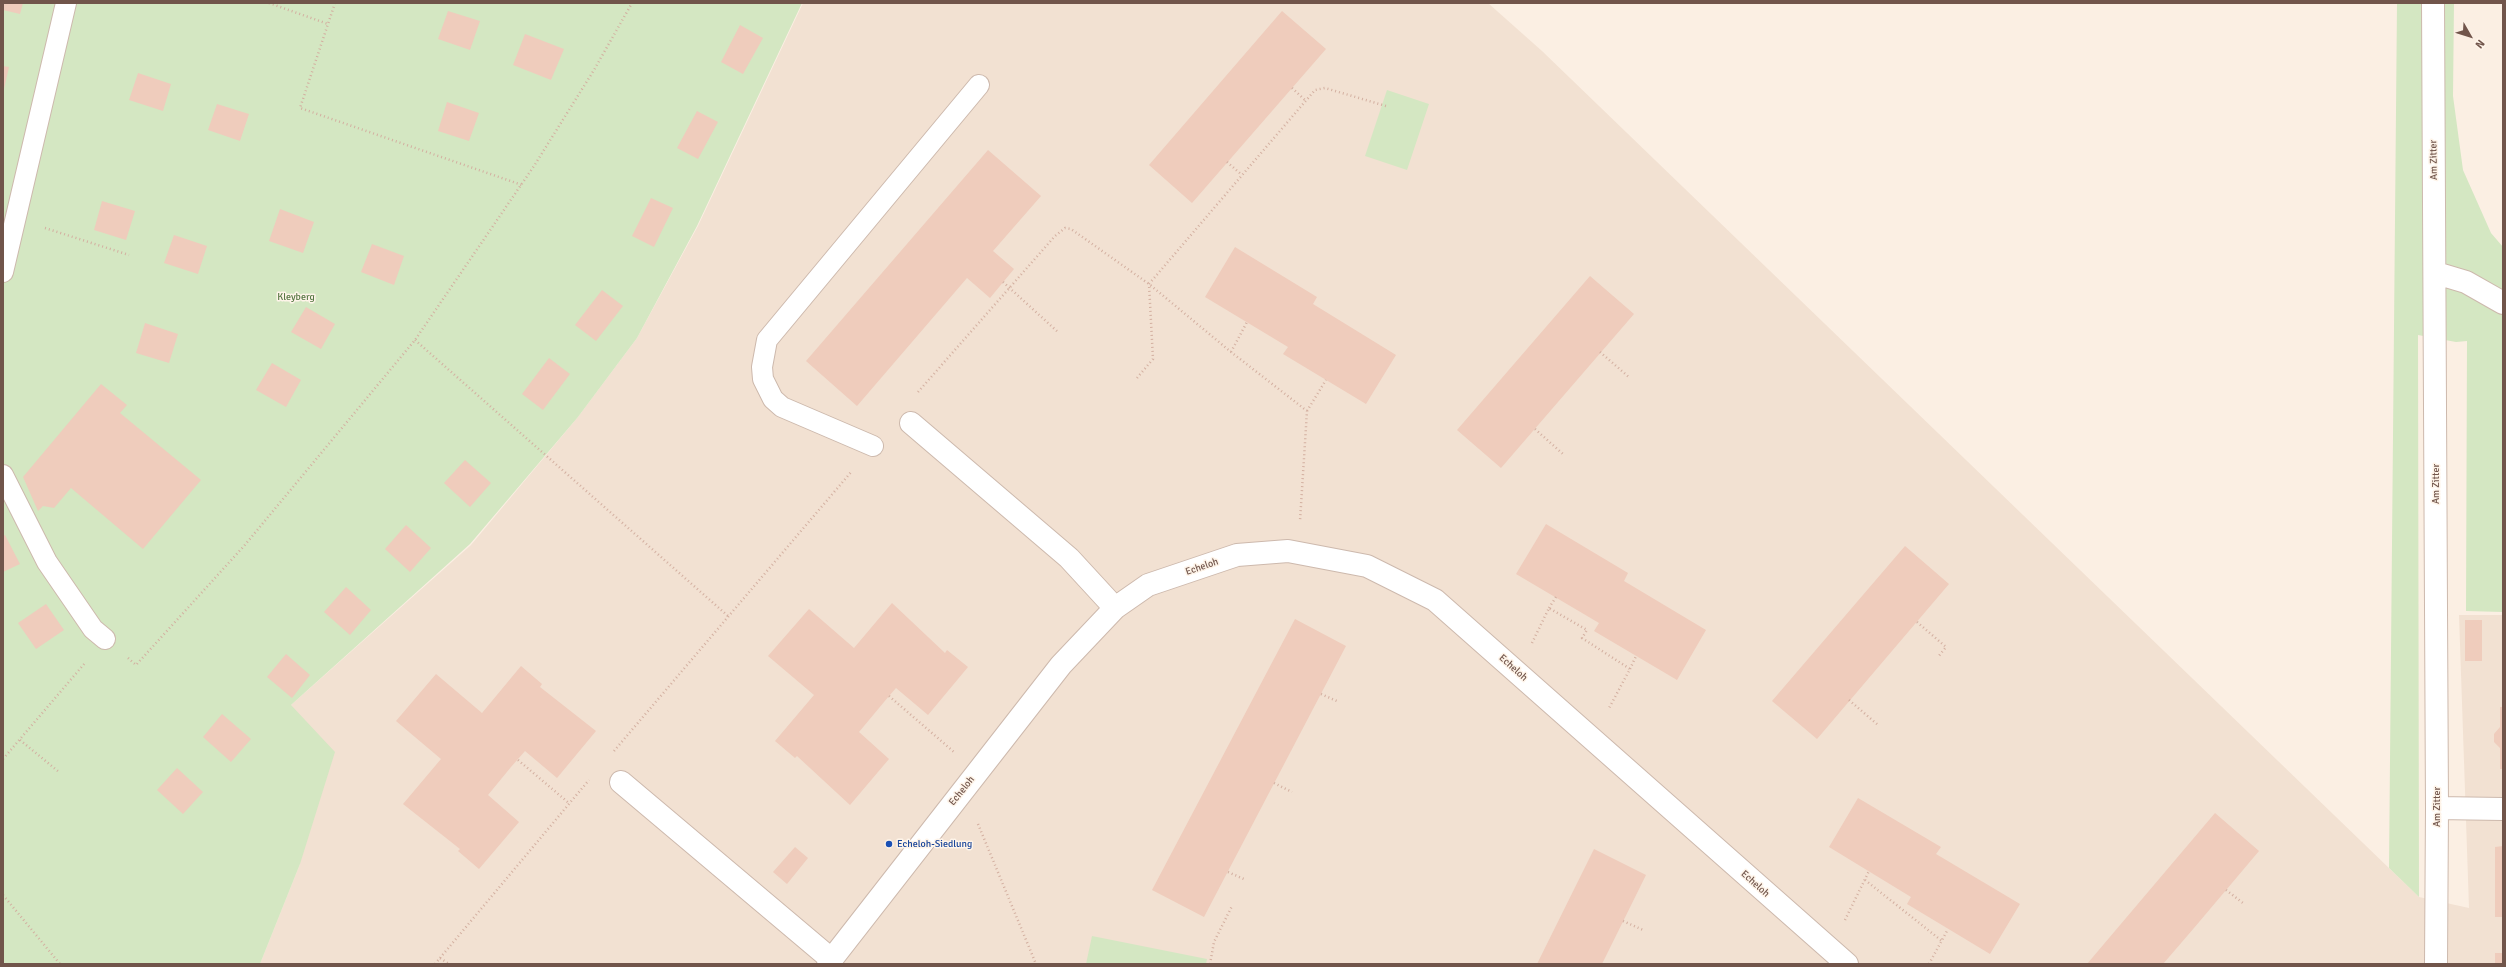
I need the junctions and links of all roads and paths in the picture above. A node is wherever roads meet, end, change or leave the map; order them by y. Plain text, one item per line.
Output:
1 (66, 3) edge
2 (269, 3) edge
3 (335, 3) edge
4 (632, 3) edge
5 (2433, 3) edge
6 (328, 24) junction
7 (979, 85) dead end
8 (1292, 88) dead end
9 (1306, 101) junction
10 (1386, 106) dead end
11 (1227, 162) dead end
12 (1242, 175) junction
13 (522, 185) junction
14 (16, 219) junction
15 (129, 255) dead end
16 (3, 272) edge
17 (2436, 273) junction
18 (1004, 282) dead end
19 (1149, 284) junction
20 (1010, 287) junction
21 (2503, 303) edge
22 (1246, 322) dead end
23 (1059, 333) dead end
24 (415, 340) junction
25 (1231, 352) junction
26 (1600, 352) dead end
27 (1137, 378) dead end
28 (1630, 378) dead end
29 (1326, 380) dead end
30 (917, 394) dead end
31 (1307, 411) junction
32 (910, 423) dead end
33 (1535, 429) dead end
34 (873, 446) joint
35 (1563, 454) dead end
36 (3, 475) edge
37 (1298, 552) junction
38 (1556, 597) dead end
39 (1115, 608) junction
40 (1549, 608) junction
41 (728, 616) junction
42 (1917, 622) dead end
43 (105, 639) junction
44 (1636, 656) dead end
45 (1938, 657) dead end
46 (1630, 669) junction
47 (1518, 672) junction
48 (1321, 694) dead end
49 (889, 696) dead end
50 (1849, 700) dead end
51 (1339, 702) dead end
52 (1878, 725) dead end
53 (1593, 739) junction
54 (20, 740) junction
55 (612, 753) dead end
56 (3, 759) edge
57 (518, 760) dead end
58 (59, 772) dead end
59 (977, 772) junction
60 (593, 776) dead end
61 (621, 782) dead end
62 (1274, 783) dead end
63 (963, 789) junction
64 (1292, 792) dead end
65 (570, 804) junction
66 (2437, 808) junction
67 (2503, 809) edge
68 (1869, 871) dead end
69 (1228, 872) dead end
70 (1246, 880) dead end
71 (1865, 880) junction
72 (2226, 890) dead end
73 (3, 895) edge
74 (2243, 903) dead end
75 (1232, 906) dead end
76 (1623, 921) dead end
77 (1948, 929) dead end
78 (1643, 930) dead end
79 (1942, 941) junction
80 (1830, 951) junction
81 (440, 958) junction
82 (830, 962) edge
83 (60, 964) edge
84 (435, 964) edge
85 (449, 964) edge
86 (1036, 964) edge
87 (1210, 964) edge
88 (1847, 964) edge
89 (1929, 964) edge
90 (2436, 964) edge

1 - 14 lane
2 - 6 path
3 - 6 path
4 - 13 path
5 - 17 street, Am Zitter
6 - 13 path
7 - 34 lane
8 - 9 path
9 - 10 path
9 - 12 path
11 - 12 path
12 - 19 path
13 - 24 path
14 - 15 path
14 - 16 lane
17 - 21 street
17 - 66 street, Am Zitter
18 - 20 path
19 - 20 path
19 - 25 path
19 - 27 path
20 - 23 path
20 - 30 path
22 - 25 path
24 - 41 path
24 - 43 path
25 - 31 path
26 - 28 path
29 - 31 path
31 - 37 path
32 - 39 street
33 - 35 path
34 - 41 path
36 - 43 lane
37 - 39 street, Echeloh
37 - 47 street, Echeloh
38 - 40 path
39 - 59 street, Echeloh
40 - 46 path
40 - 47 path
41 - 55 path
42 - 45 path
43 - 54 path
44 - 46 path
46 - 53 path
47 - 53 street, Echeloh
48 - 51 path
49 - 59 path
50 - 52 path
53 - 80 street, Echeloh
54 - 56 path
54 - 58 path
57 - 65 path
59 - 63 street, Echeloh
60 - 65 path
61 - 82 street, Echeloh
62 - 64 path
63 - 82 street, Echeloh
63 - 86 path
65 - 81 path
66 - 67 street
66 - 90 street, Am Zitter
68 - 71 path
69 - 70 path
71 - 79 path
71 - 80 path
72 - 74 path
73 - 83 path
75 - 87 path
76 - 78 path
77 - 79 path
79 - 89 path
80 - 88 street, Echeloh
81 - 84 path
81 - 85 path

